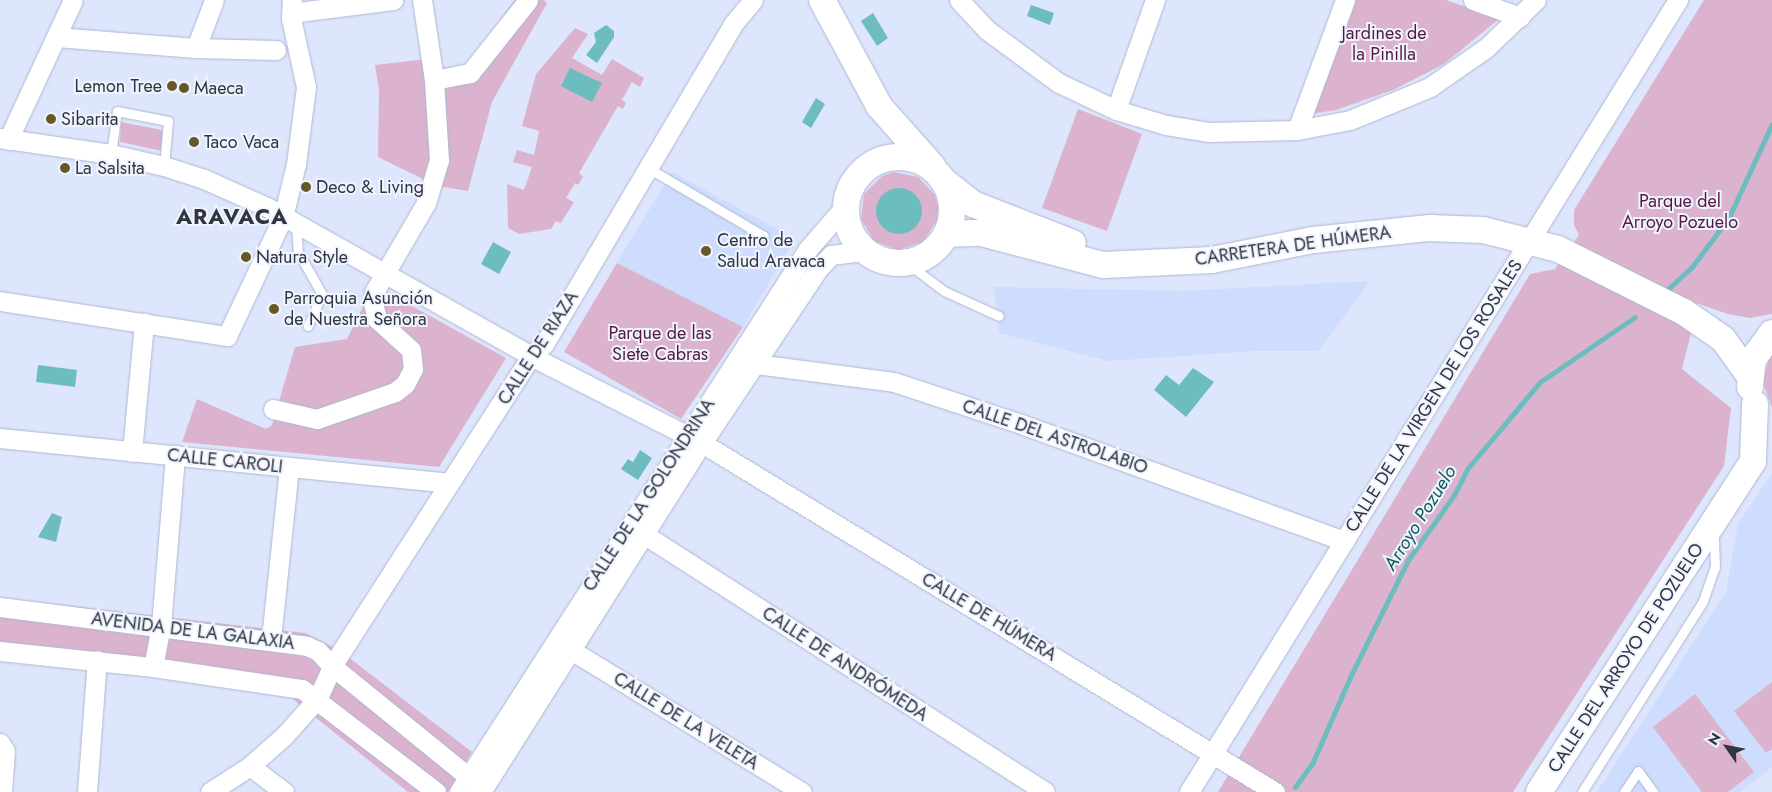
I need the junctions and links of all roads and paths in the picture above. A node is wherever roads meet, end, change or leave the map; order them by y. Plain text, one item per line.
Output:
1 (73, 0) edge
2 (214, 0) edge
3 (393, 0) edge
4 (422, 0) edge
5 (528, 0) edge
6 (753, 0) edge
7 (822, 0) edge
8 (1155, 0) edge
9 (1345, 0) edge
10 (1473, 0) edge
11 (1536, 0) edge
12 (1678, 0) edge
13 (964, 3) edge
14 (291, 9) edge
15 (1520, 17) junction
16 (56, 37) junction
17 (196, 48) junction
18 (276, 50) dead end
19 (434, 80) junction
20 (880, 106) junction
21 (1116, 110) junction
22 (1297, 130) junction
23 (4, 139) edge
24 (111, 154) junction
25 (164, 166) junction
26 (648, 168) junction
27 (865, 169) junction
28 (941, 177) junction
29 (847, 204) junction
30 (289, 221) junction
31 (947, 234) junction
32 (764, 236) dead end
33 (1529, 241) junction
34 (865, 251) junction
35 (907, 263) junction
36 (1164, 264) junction
37 (385, 276) junction
38 (0, 302) edge
39 (999, 316) dead end
40 (1693, 317) junction
41 (144, 324) junction
42 (308, 326) dead end
43 (1772, 333) edge
44 (531, 356) junction
45 (756, 364) junction
46 (1749, 375) junction
47 (1755, 404) junction
48 (273, 409) dead end
49 (1772, 425) edge
50 (0, 438) edge
51 (695, 439) junction
52 (132, 452) junction
53 (175, 455) junction
54 (1763, 456) edge
55 (289, 468) junction
56 (449, 483) junction
57 (1713, 523) junction
58 (645, 535) junction
59 (1344, 541) junction
60 (0, 607) edge
61 (161, 626) junction
62 (271, 639) junction
63 (571, 650) junction
64 (0, 651) edge
65 (97, 660) junction
66 (332, 666) junction
67 (153, 667) junction
68 (318, 698) junction
69 (0, 743) edge
70 (1212, 754) junction
71 (250, 766) junction
72 (468, 775) junction
73 (2, 792) edge
74 (86, 792) edge
75 (210, 792) edge
76 (284, 792) edge
77 (436, 792) edge
78 (459, 792) edge
79 (481, 792) edge
80 (802, 792) edge
81 (1045, 792) edge
82 (1189, 792) edge
83 (1275, 792) edge
84 (1539, 792) edge
85 (1582, 792) edge
86 (1624, 792) edge
87 (1653, 792) edge

1 - 16 street
2 - 17 street
3 - 14 street
4 - 19 street
5 - 19 street
6 - 26 street, CALLE DE RIAZA
7 - 20 main road, CARRETERA DE HÚMERA
8 - 21 street
9 - 22 street
10 - 15 street
11 - 15 street
12 - 33 street, CALLE DE LA VIRGEN DE LOS ROSALES
13 - 21 street
14 - 30 street
15 - 22 street
16 - 17 street
16 - 23 street
17 - 18 street
19 - 37 street
20 - 27 main road, CARRETERA DE HÚMERA
20 - 28 main road, CARRETERA DE HÚMERA
21 - 22 street
23 - 24 street, CALLE DE HÚMERA
24 - 25 street, CALLE DE HÚMERA
24 - 25 lane
25 - 30 street, CALLE DE HÚMERA
26 - 32 lane
26 - 44 street, CALLE DE RIAZA
27 - 28 main road
27 - 29 main road
28 - 31 main road
28 - 36 main road, CARRETERA DE HÚMERA
29 - 34 main road
29 - 51 street, CALLE DE LA GOLONDRINA
30 - 37 street, CALLE DE HÚMERA
30 - 41 street
30 - 42 lane
31 - 35 main road
31 - 36 main road, CARRETERA DE HÚMERA
33 - 36 main road, CARRETERA DE HÚMERA
33 - 40 main road, CARRETERA DE HÚMERA
33 - 59 street, CALLE DE LA VIRGEN DE LOS ROSALES
34 - 35 main road
34 - 45 street, CALLE DE LA GOLONDRINA
35 - 39 lane
37 - 44 street, CALLE DE HÚMERA
37 - 48 street
38 - 41 street
40 - 43 main road, CARRETERA DE HÚMERA
40 - 46 main road, CARRETERA DE HÚMERA
41 - 52 street
43 - 46 main road
44 - 51 street, CALLE DE HÚMERA
44 - 56 street, CALLE DE RIAZA
45 - 51 street, CALLE DE LA GOLONDRINA
45 - 59 street, CALLE DEL ASTROLABIO
46 - 47 main road
47 - 49 main road
47 - 54 main road, CALLE DEL ARROYO DE POZUELO
50 - 52 street, CALLE CAROLI
51 - 58 street, CALLE DE LA GOLONDRINA
51 - 70 street, CALLE DE HÚMERA
51 - 72 street, CALLE DE LA GOLONDRINA
52 - 53 street, CALLE CAROLI
53 - 55 street, CALLE CAROLI
53 - 61 street
54 - 57 main road, CALLE DEL ARROYO DE POZUELO
55 - 56 street, CALLE CAROLI
55 - 62 street
56 - 66 street, CALLE DE RIAZA
57 - 84 main road, CALLE DEL ARROYO DE POZUELO
57 - 85 lane, CALLE DEL ARROYO DE POZUELO
58 - 63 street, CALLE DE LA GOLONDRINA
58 - 81 street, CALLE DE ANDRÓMEDA
59 - 70 street, CALLE DE LA VIRGEN DE LOS ROSALES
60 - 61 street, AVENIDA DE LA GALAXIA
61 - 62 street, AVENIDA DE LA GALAXIA
61 - 67 street
62 - 66 street, AVENIDA DE LA GALAXIA
63 - 79 street, CALLE DE LA GOLONDRINA
63 - 80 street, CALLE DE LA VELETA
64 - 65 street
65 - 67 street
65 - 74 street
66 - 68 street, CALLE DE RIAZA
66 - 72 street, AVENIDA DE LA GALAXIA
67 - 68 street
68 - 71 street, CALLE DE RIAZA
68 - 77 street
69 - 73 street
70 - 82 street, CALLE DE LA VIRGEN DE LOS ROSALES
70 - 83 street, CALLE DE HÚMERA
71 - 75 street, CALLE DE RIAZA
71 - 76 street
72 - 78 street, CALLE DE LA GOLONDRINA
72 - 79 street, AVENIDA DE LA GALAXIA
86 - 87 lane

